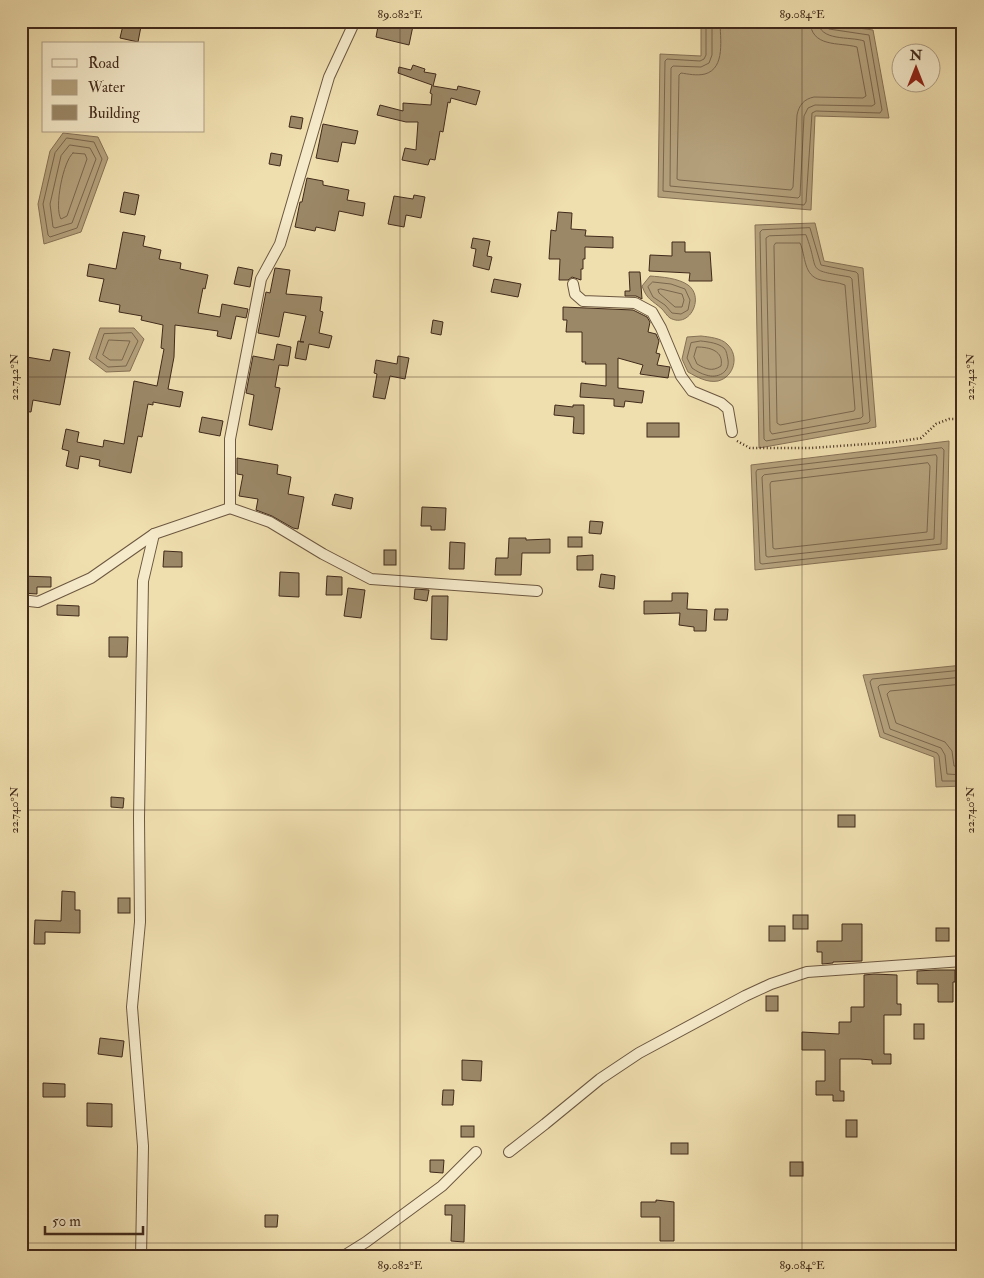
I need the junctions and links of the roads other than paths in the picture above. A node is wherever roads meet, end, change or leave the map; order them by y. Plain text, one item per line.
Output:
1 (355, 21) edge
2 (573, 284) dead end
3 (732, 432) road end
4 (230, 508) junction
5 (154, 534) junction
6 (537, 591) dead end
7 (21, 600) edge
8 (963, 961) edge
9 (476, 1152) dead end
10 (509, 1152) dead end
11 (141, 1257) edge
12 (342, 1257) edge

1 - 4 street
2 - 3 street
4 - 5 street
4 - 6 street
5 - 7 street
5 - 11 street
8 - 10 street
9 - 12 street

